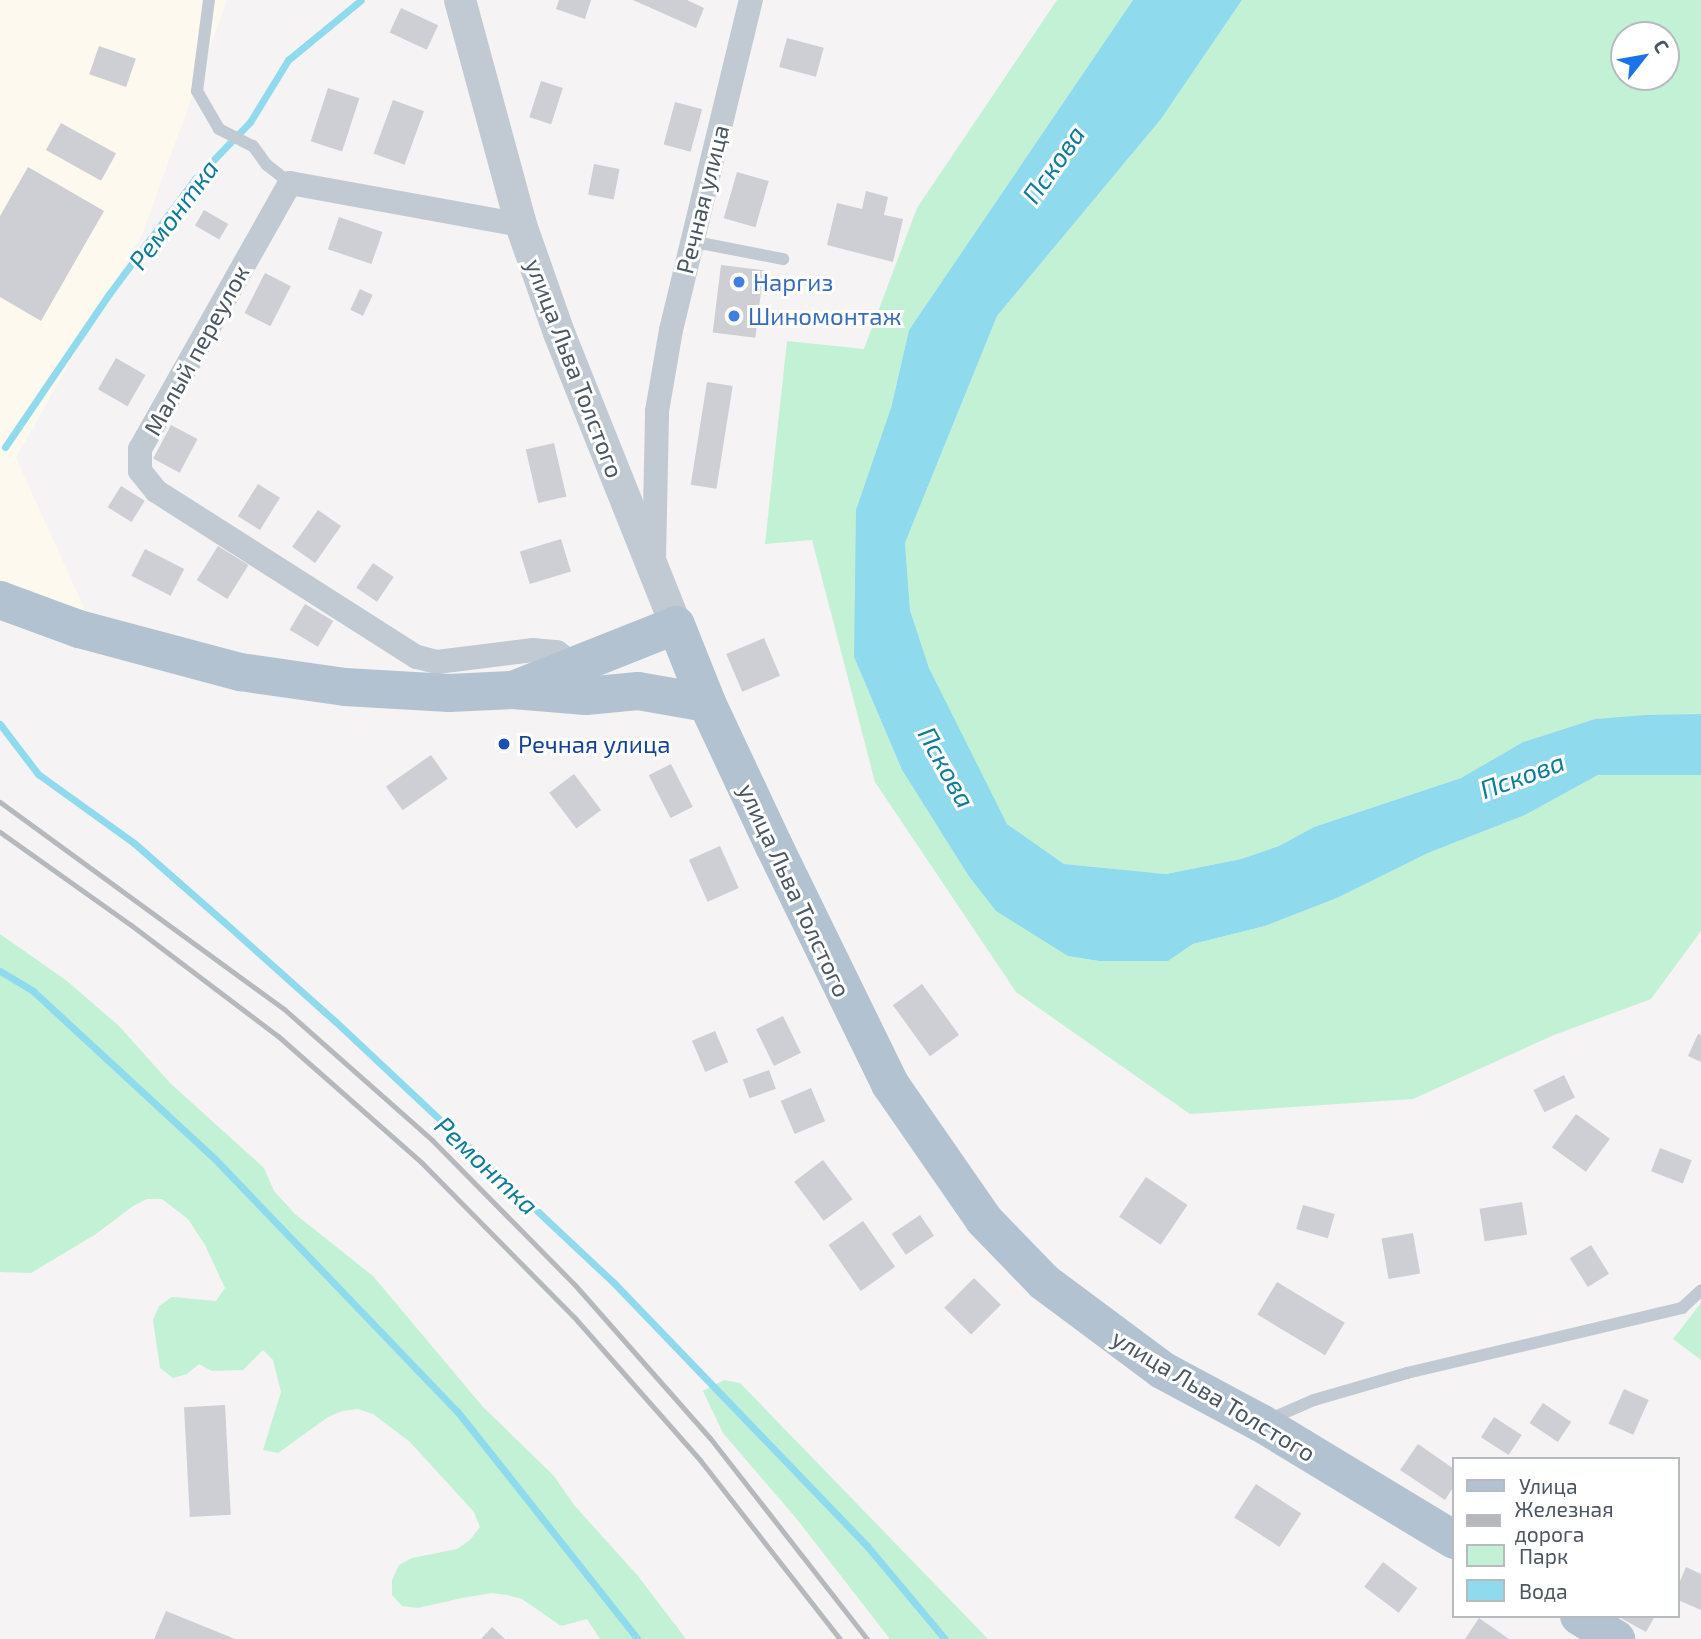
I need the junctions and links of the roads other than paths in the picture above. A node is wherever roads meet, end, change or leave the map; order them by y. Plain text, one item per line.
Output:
1 (209, 0) edge
2 (460, 0) edge
3 (751, 0) edge
4 (290, 183) junction
5 (521, 225) junction
6 (690, 241) junction
7 (783, 259) dead end
8 (654, 568) junction
9 (0, 600) edge
10 (676, 625) junction
11 (575, 666) junction
12 (513, 690) junction
13 (707, 703) junction
14 (1701, 1290) edge
15 (1261, 1423) junction
16 (1452, 1539) edge
17 (1582, 1618) edge
18 (1616, 1639) edge

1 - 4 lane
2 - 5 street, улица Льва Толстого
3 - 6 street, Речная улица
4 - 5 street
4 - 11 street, Малый переулок
5 - 8 street, улица Льва Толстого
6 - 7 lane
6 - 8 street, Речная улица
8 - 10 street, улица Льва Толстого
9 - 12 main road
10 - 11 main road
10 - 13 main road, улица Льва Толстого
11 - 12 main road
12 - 13 main road
13 - 15 main road, улица Льва Толстого
14 - 15 lane
15 - 16 main road, улица Льва Толстого
17 - 18 main road

